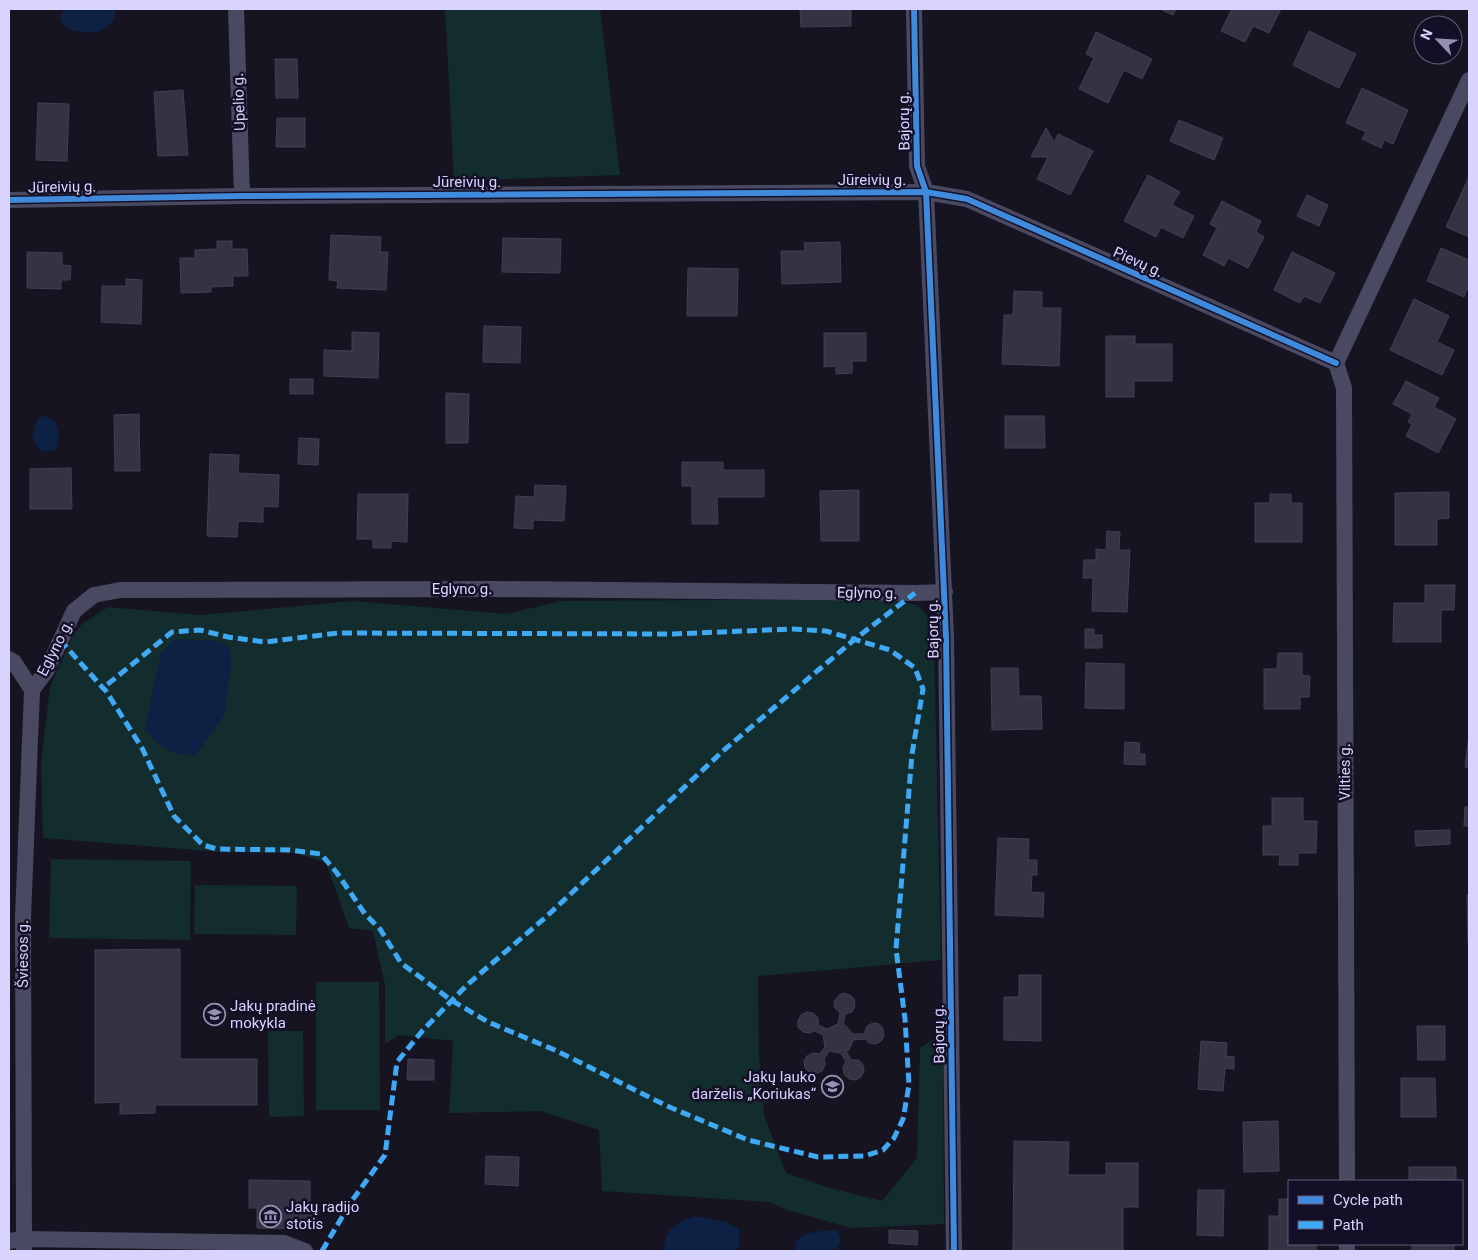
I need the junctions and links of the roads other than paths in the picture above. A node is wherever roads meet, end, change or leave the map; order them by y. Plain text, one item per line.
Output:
1 (236, 9) edge
2 (914, 9) edge
3 (1469, 80) edge
4 (926, 192) junction
5 (242, 196) junction
6 (9, 200) edge
7 (1336, 363) junction
8 (945, 592) junction
9 (11, 660) edge
10 (32, 690) junction
11 (1347, 1180) edge
12 (19, 1244) edge
13 (207, 1246) edge
14 (305, 1251) edge
15 (954, 1251) edge

1 - 5 street, Upelio g.
2 - 4 street, Bajorų g.
3 - 7 street
4 - 5 street, Jūreivių g.
4 - 7 street, Pievų g.
4 - 8 street, Bajorų g.
5 - 6 street, Jūreivių g.
7 - 11 street, Vilties g.
8 - 10 street, Eglyno g.
8 - 15 street, Bajorų g.
9 - 10 street
10 - 12 street, Šviesos g.
12 - 13 street
13 - 14 street

